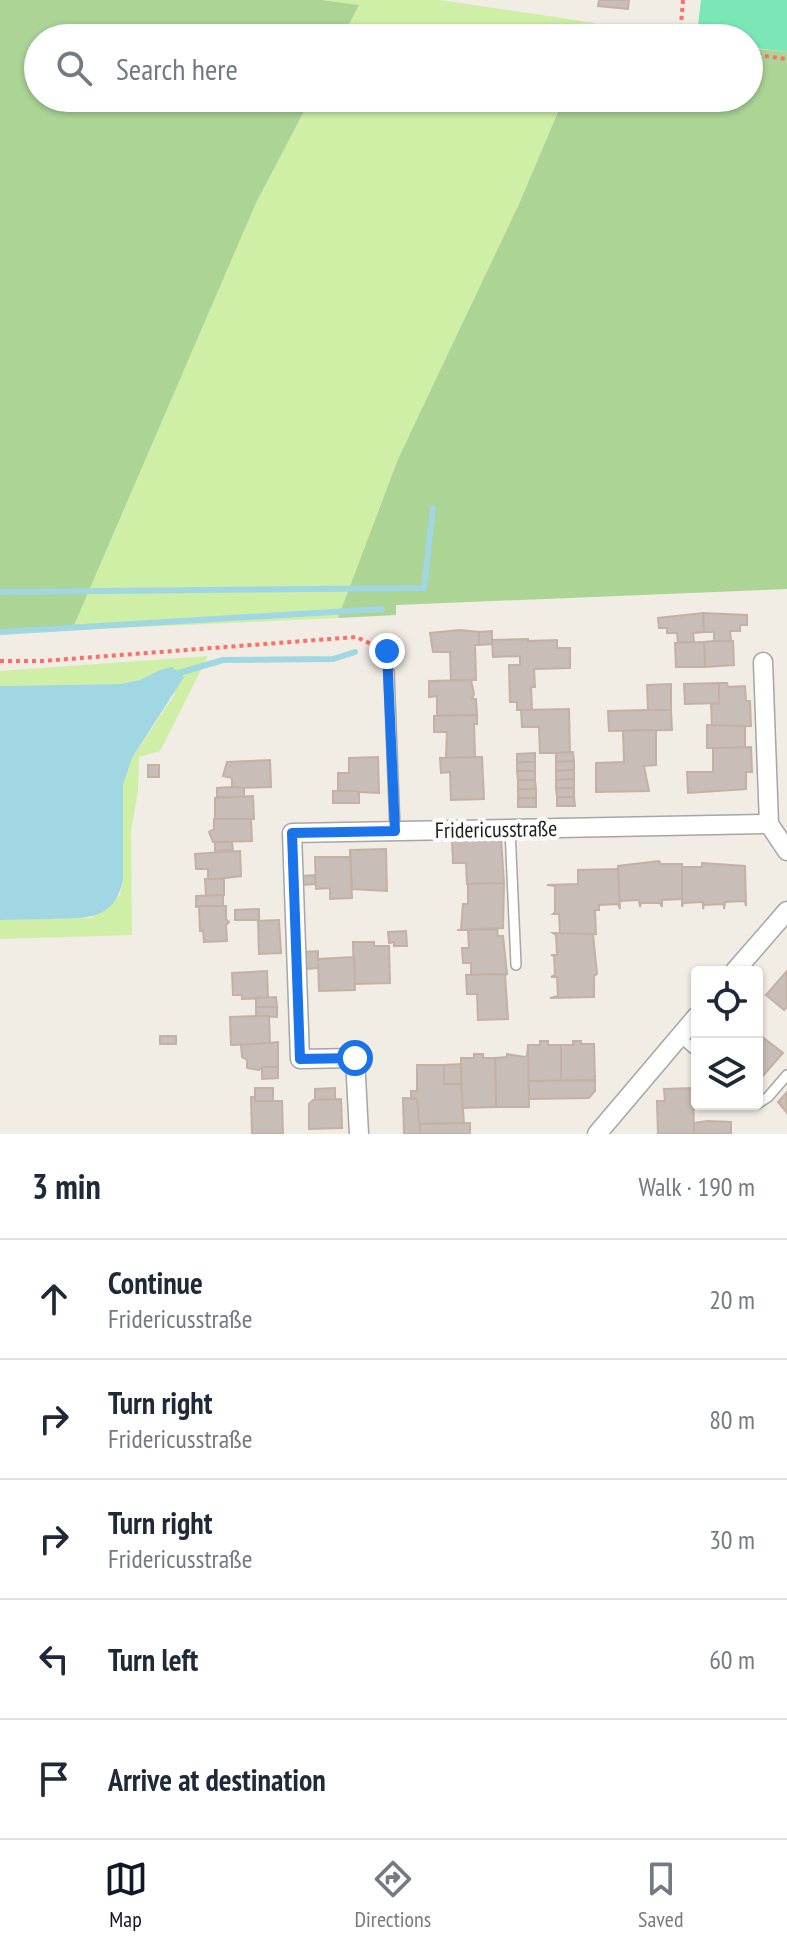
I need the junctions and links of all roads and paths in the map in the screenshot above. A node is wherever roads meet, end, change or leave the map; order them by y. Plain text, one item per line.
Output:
1 (683, 0) edge
2 (681, 24) edge
3 (763, 56) edge
4 (787, 59) edge
5 (0, 661) edge
6 (763, 662) dead end
7 (389, 672) joint
8 (769, 824) junction
9 (510, 829) junction
10 (395, 831) junction
11 (787, 851) edge
12 (787, 911) edge
13 (516, 965) dead end
14 (739, 966) edge
15 (691, 1023) edge
16 (680, 1037) junction
17 (691, 1047) edge
18 (787, 1075) edge
19 (763, 1100) edge
20 (359, 1134) edge
21 (597, 1134) edge

1 - 2 path
3 - 4 path
5 - 7 path
6 - 8 street
7 - 10 lane
8 - 9 street, Fridericusstraße
8 - 11 street
9 - 10 street, Fridericusstraße
9 - 13 lane
10 - 20 street, Fridericusstraße
12 - 14 street
15 - 16 street
16 - 17 lane
16 - 21 street
18 - 19 lane

